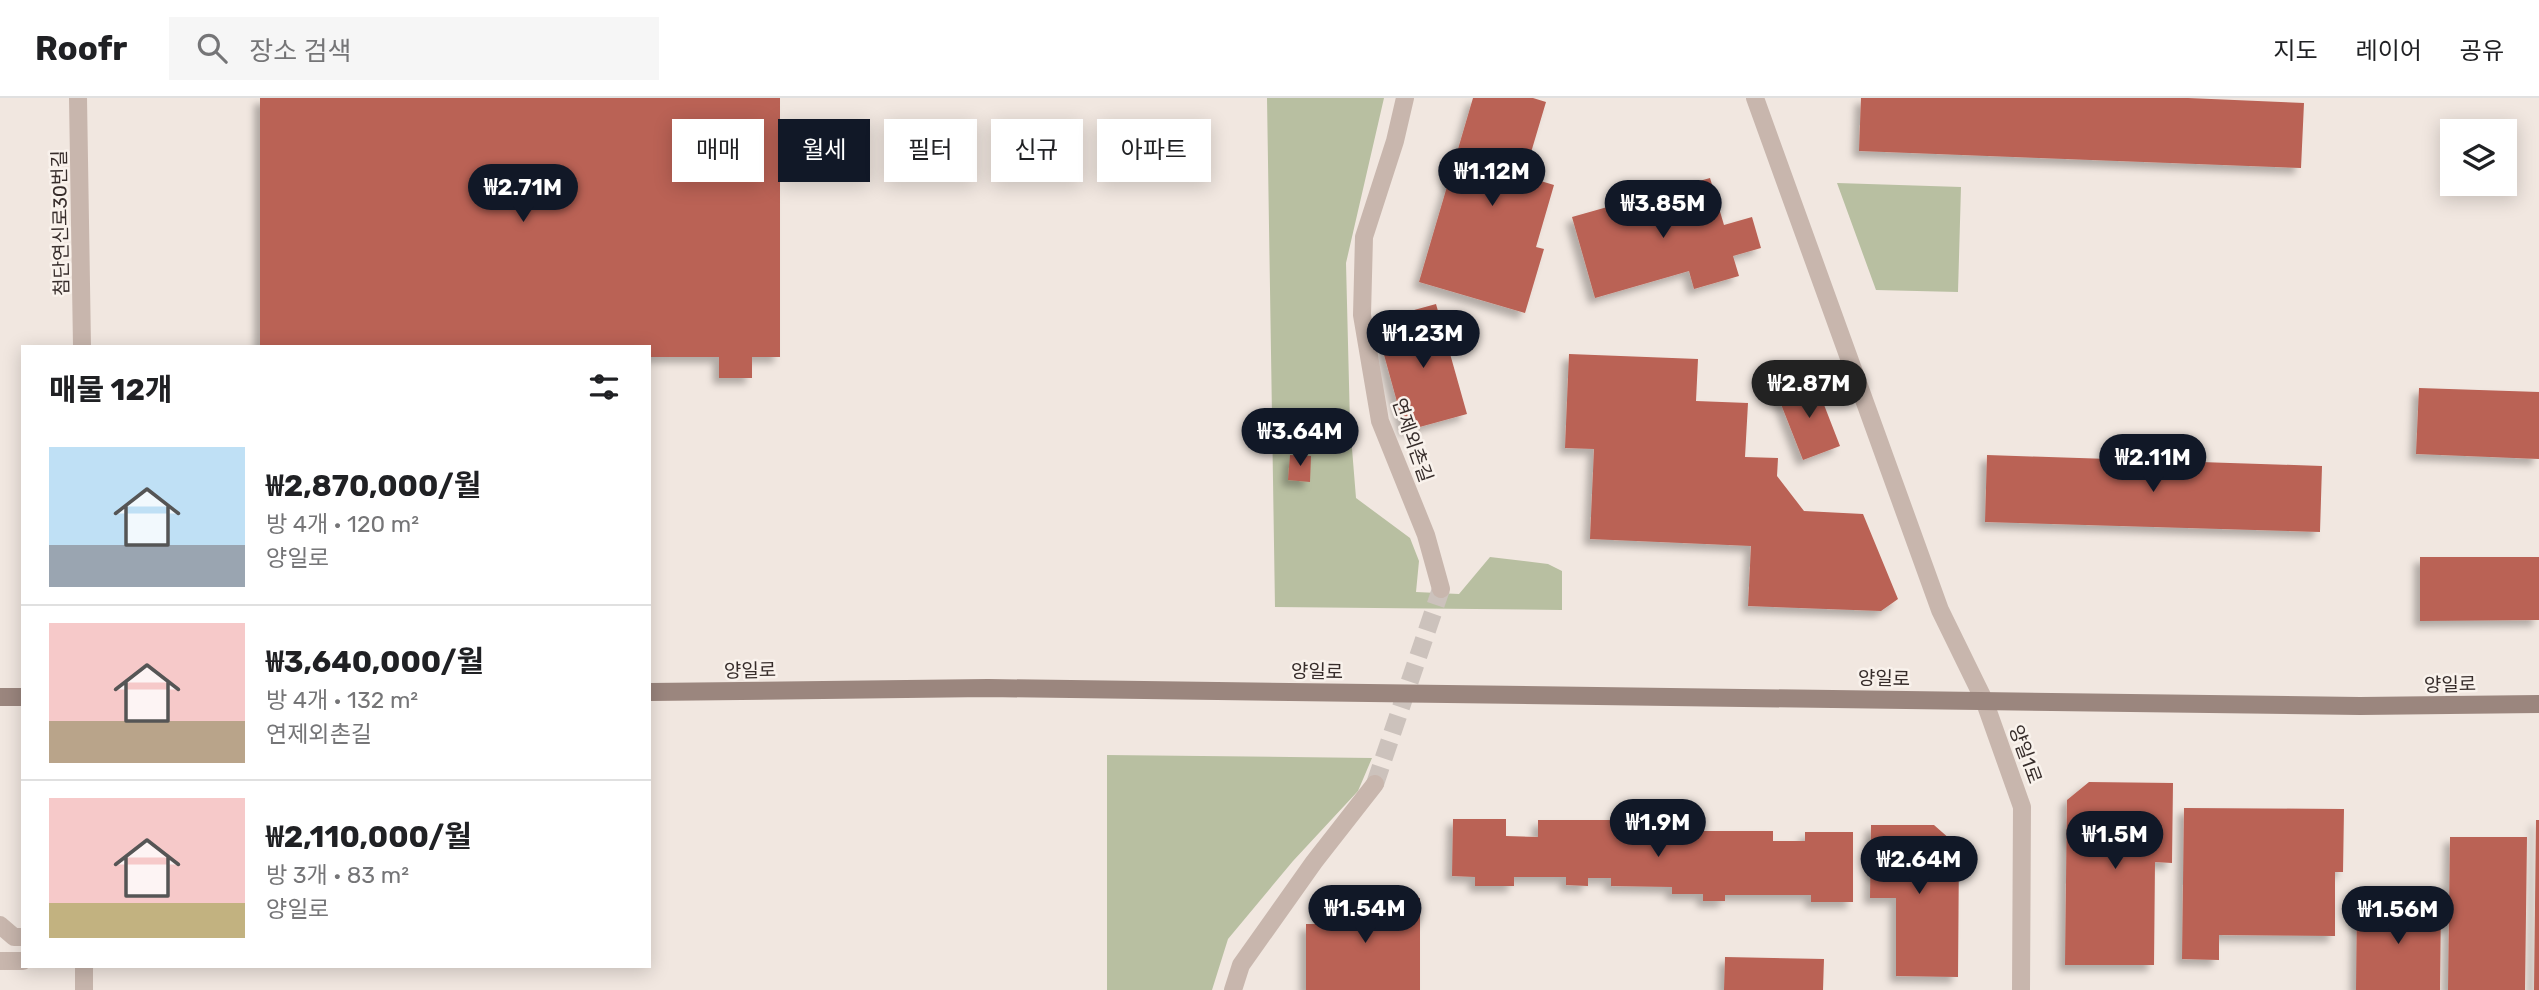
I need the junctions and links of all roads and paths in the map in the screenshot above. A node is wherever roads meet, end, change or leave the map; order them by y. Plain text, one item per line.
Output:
1 (78, 98) edge
2 (1405, 98) edge
3 (1755, 98) edge
4 (82, 345) edge
5 (1441, 589) tunnel mouth
6 (651, 692) edge
7 (0, 697) edge
8 (21, 697) edge
9 (1984, 700) junction
10 (2539, 704) edge
11 (1375, 785) tunnel mouth
12 (0, 925) edge
13 (21, 937) edge
14 (0, 961) edge
15 (21, 961) edge
16 (84, 968) edge
17 (84, 990) edge
18 (1233, 990) edge
19 (2021, 990) edge

1 - 4 street, 첨단연신로30번길
2 - 5 street, 연제외촌길
3 - 9 street
6 - 9 main road, 양일로
7 - 8 main road
9 - 10 main road, 양일로
9 - 19 street, 양일1로
11 - 18 street
12 - 13 street
14 - 15 street
16 - 17 street

